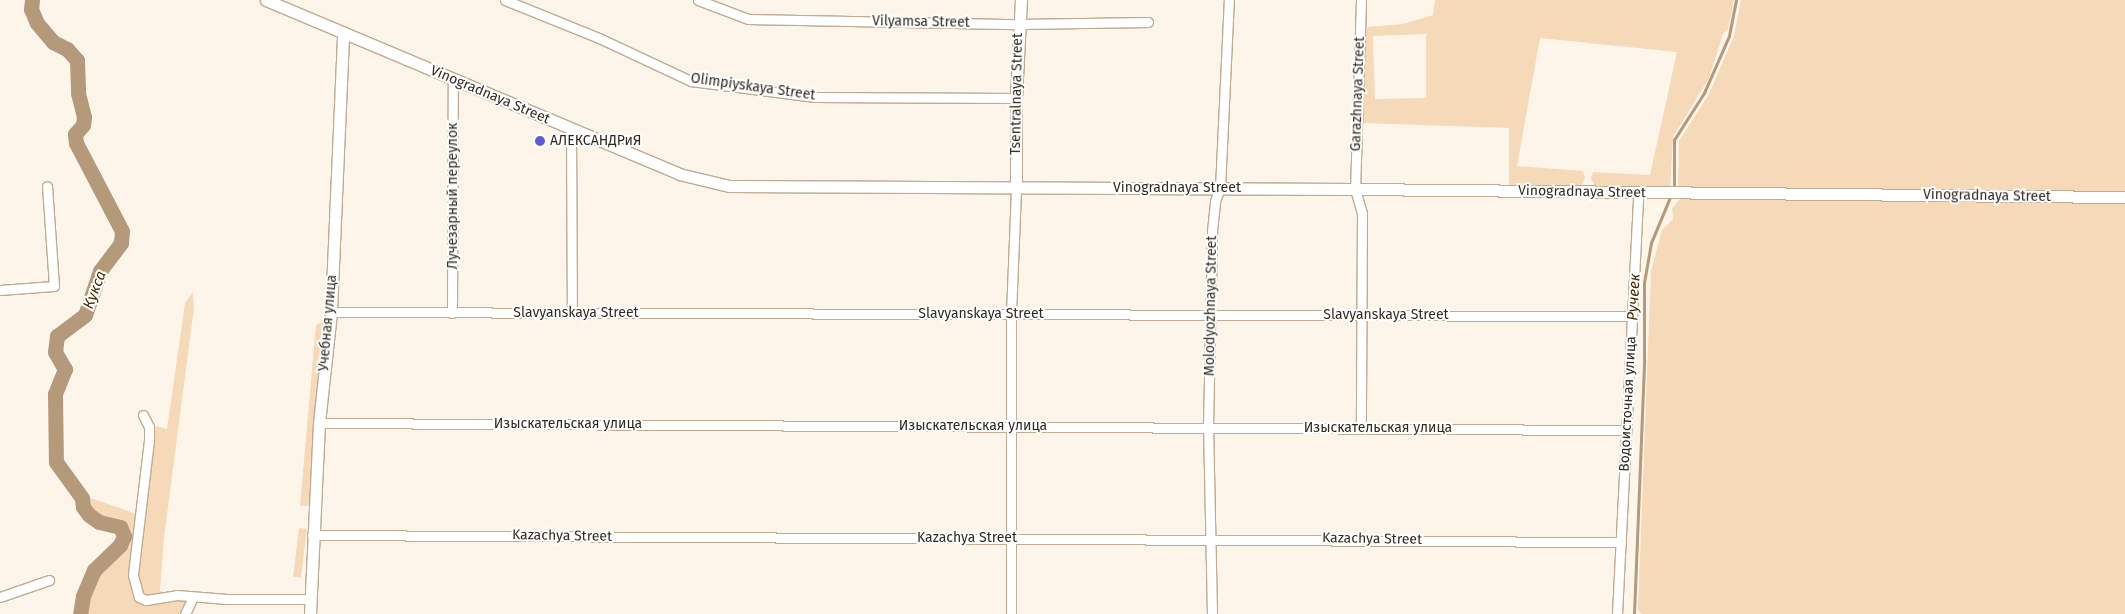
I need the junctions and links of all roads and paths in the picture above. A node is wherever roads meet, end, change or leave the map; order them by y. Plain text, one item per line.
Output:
1 (266, 0) edge
2 (505, 0) edge
3 (698, 0) edge
4 (1021, 0) edge
5 (1229, 0) edge
6 (1361, 0) edge
7 (719, 4) edge
8 (1148, 22) dead end
9 (1018, 24) junction
10 (344, 32) junction
11 (453, 80) junction
12 (1016, 98) junction
13 (571, 129) junction
14 (47, 186) dead end
15 (1016, 188) junction
16 (1220, 188) junction
17 (1355, 188) junction
18 (1638, 194) junction
19 (2125, 197) edge
20 (0, 290) edge
21 (330, 312) junction
22 (452, 313) junction
23 (572, 313) junction
24 (1011, 314) junction
25 (1212, 315) junction
26 (1360, 315) junction
27 (1632, 316) junction
28 (143, 415) dead end
29 (319, 424) junction
30 (1012, 426) junction
31 (1208, 427) junction
32 (1361, 427) junction
33 (1627, 430) junction
34 (312, 535) junction
35 (1012, 538) junction
36 (1213, 538) junction
37 (1621, 542) junction
38 (49, 580) dead end
39 (0, 597) edge
40 (193, 597) junction
41 (311, 598) junction
42 (185, 614) edge
43 (310, 614) edge
44 (1011, 614) edge
45 (1212, 614) edge
46 (1617, 614) edge

1 - 10 street, Vinogradnaya Street
2 - 12 street, Olimpiyskaya Street
3 - 7 street, Vilyamsa Street
4 - 9 street, Tsentralnaya Street
5 - 16 street, Molodyozhnaya Street
6 - 17 street, Garazhnaya Street
7 - 9 street, Vilyamsa Street
8 - 9 street, Vilyamsa Street
9 - 12 street, Tsentralnaya Street
10 - 11 street, Vinogradnaya Street
10 - 21 street, Учебная улица
11 - 13 street, Vinogradnaya Street
11 - 22 street, Лучезарный переулок
12 - 15 street, Tsentralnaya Street
13 - 15 street, Vinogradnaya Street
13 - 23 street
14 - 20 street
15 - 16 street, Vinogradnaya Street
15 - 24 street
16 - 17 street, Vinogradnaya Street
16 - 25 street, Molodyozhnaya Street
17 - 18 street, Vinogradnaya Street
17 - 26 street, Garazhnaya Street
18 - 19 street, Vinogradnaya Street
18 - 27 street, Водоисточная улица
21 - 22 street, Slavyanskaya Street
21 - 29 street, Учебная улица
22 - 23 street, Slavyanskaya Street
23 - 24 street, Slavyanskaya Street
24 - 25 street, Slavyanskaya Street
24 - 30 street
25 - 26 street, Slavyanskaya Street
25 - 31 street, Molodyozhnaya Street
26 - 27 street, Slavyanskaya Street
26 - 32 street, Garazhnaya Street
27 - 33 street, Водоисточная улица
28 - 40 street
29 - 30 street, Изыскательская улица
29 - 34 street, Учебная улица
30 - 31 street, Изыскательская улица
30 - 35 street
31 - 32 street, Изыскательская улица
31 - 36 street, Molodyozhnaya Street
32 - 33 street, Изыскательская улица
33 - 37 street, Водоисточная улица
34 - 35 street, Kazachya Street
34 - 41 street, Учебная улица
35 - 36 street, Kazachya Street
35 - 44 street
36 - 37 street, Kazachya Street
36 - 45 street, Molodyozhnaya Street
37 - 46 street, Водоисточная улица
38 - 39 street
40 - 41 street
40 - 42 street
41 - 43 street, Учебная улица

